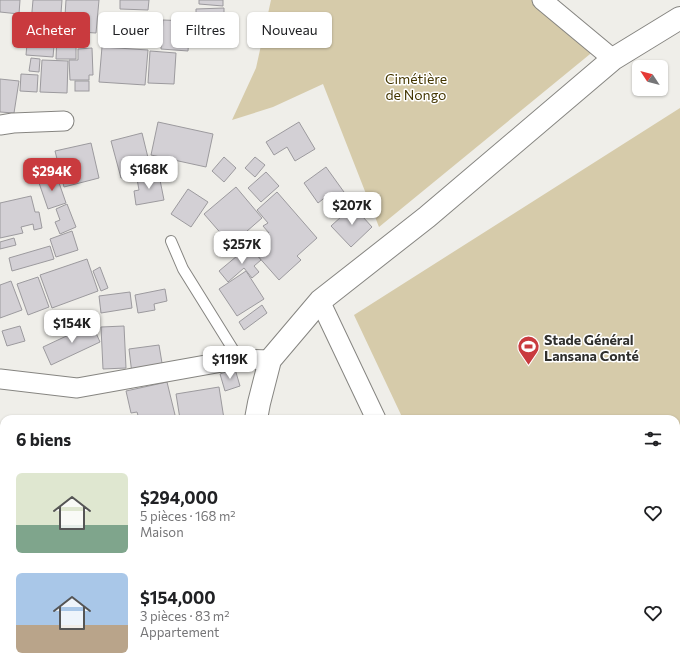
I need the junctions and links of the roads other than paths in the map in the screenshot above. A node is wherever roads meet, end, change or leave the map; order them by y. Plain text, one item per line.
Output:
1 (542, 0) edge
2 (680, 18) edge
3 (613, 59) junction
4 (64, 122) dead end
5 (0, 125) edge
6 (171, 241) dead end
7 (320, 301) junction
8 (239, 359) junction
9 (270, 360) junction
10 (0, 379) edge
11 (256, 415) edge
12 (374, 415) edge

1 - 3 street
2 - 3 street
3 - 7 street
4 - 5 street
6 - 8 lane
7 - 9 street
7 - 12 street
8 - 9 street
8 - 10 street
9 - 11 street

